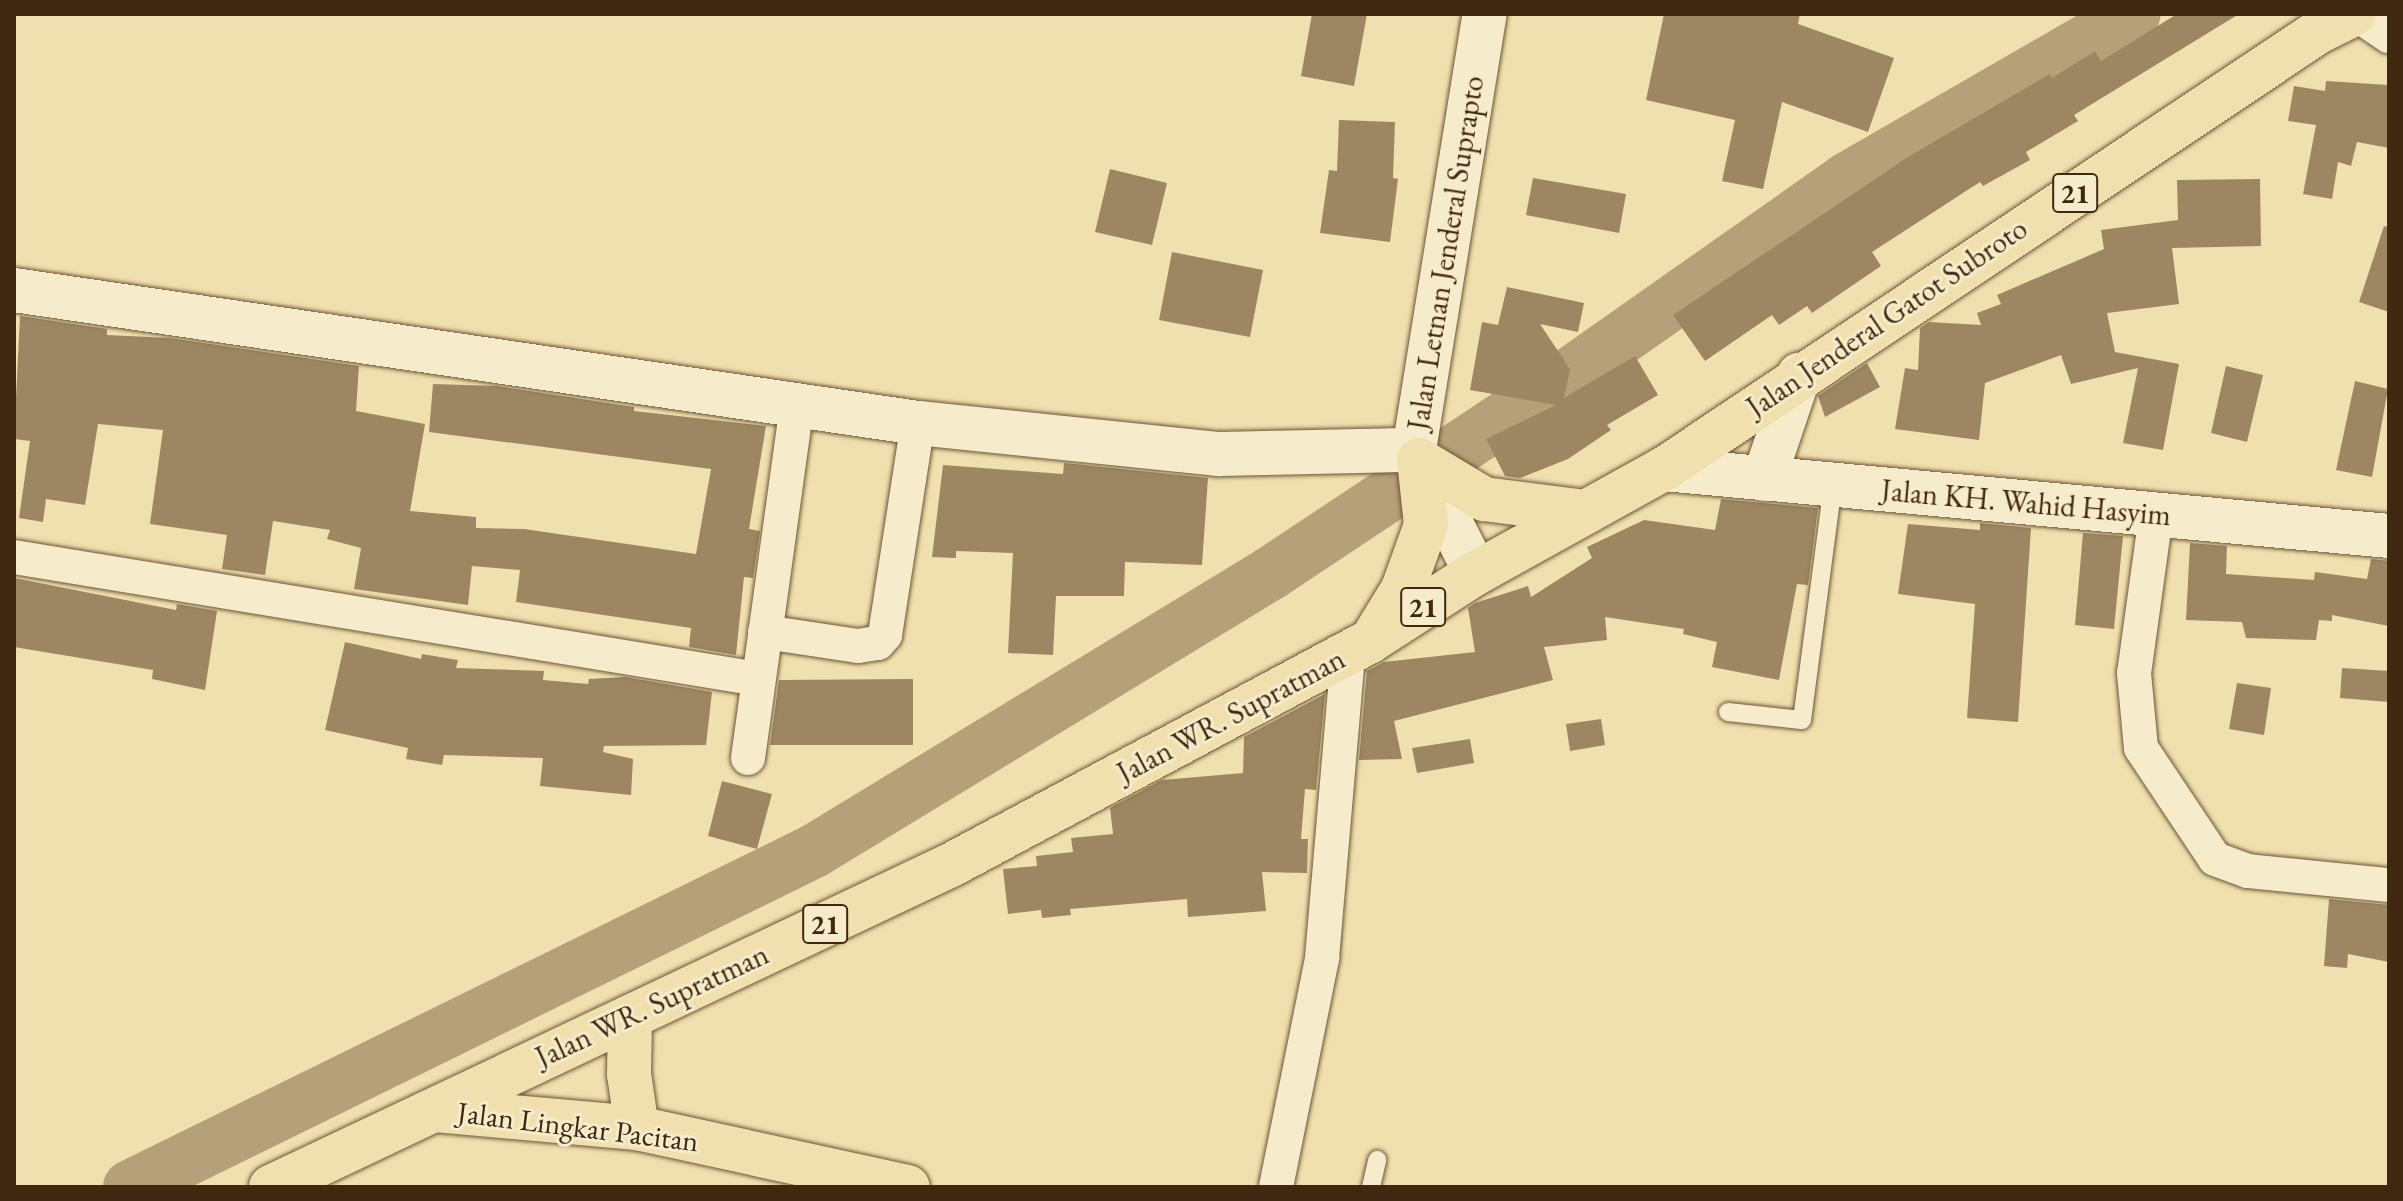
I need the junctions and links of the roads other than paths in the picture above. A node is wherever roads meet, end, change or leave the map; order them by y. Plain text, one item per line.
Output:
1 (1485, 14) edge
2 (2334, 18) edge
3 (2389, 36) edge
4 (14, 290) edge
5 (1799, 375) junction
6 (797, 407) junction
7 (918, 423) junction
8 (1424, 467) junction
9 (1664, 469) junction
10 (1764, 479) junction
11 (1833, 485) junction
12 (1585, 512) junction
13 (2156, 515) junction
14 (2389, 536) edge
15 (14, 557) edge
16 (1476, 573) junction
17 (765, 632) junction
18 (1359, 648) junction
19 (758, 679) junction
20 (1728, 712) dead end
21 (748, 758) dead end
22 (2389, 885) edge
23 (630, 1017) junction
24 (435, 1110) junction
25 (637, 1128) junction
26 (1377, 1160) dead end
27 (327, 1173) edge
28 (271, 1187) edge
29 (908, 1187) edge
30 (1276, 1187) edge
31 (1371, 1187) edge

1 - 8 street, Jalan Letnan Jenderal Suprapto
2 - 3 street
2 - 5 highway, Jalan Jenderal Gatot Subroto / 21
4 - 6 street
5 - 9 highway, Jalan Jenderal Gatot Subroto / 21
5 - 10 street
6 - 7 street
6 - 17 street
7 - 8 street
7 - 17 street
8 - 12 highway
8 - 16 street
8 - 18 highway
9 - 10 street, Jalan KH. Wahid Hasyim
9 - 12 highway, 21
10 - 11 street, Jalan KH. Wahid Hasyim
11 - 13 street, Jalan KH. Wahid Hasyim
11 - 20 lane
12 - 16 highway, 21
13 - 14 street, Jalan KH. Wahid Hasyim
13 - 22 street
15 - 19 street
16 - 18 highway, 21
17 - 19 street
18 - 23 highway, Jalan WR. Supratman / 21
18 - 30 street
19 - 21 street
23 - 24 highway, Jalan WR. Supratman / 21
23 - 25 highway
24 - 25 highway, Jalan Lingkar Pacitan
24 - 27 highway, Jalan WR. Supratman / 21
25 - 29 highway, Jalan Lingkar Pacitan
26 - 31 lane
27 - 28 highway, Jalan WR. Supratman / 21

